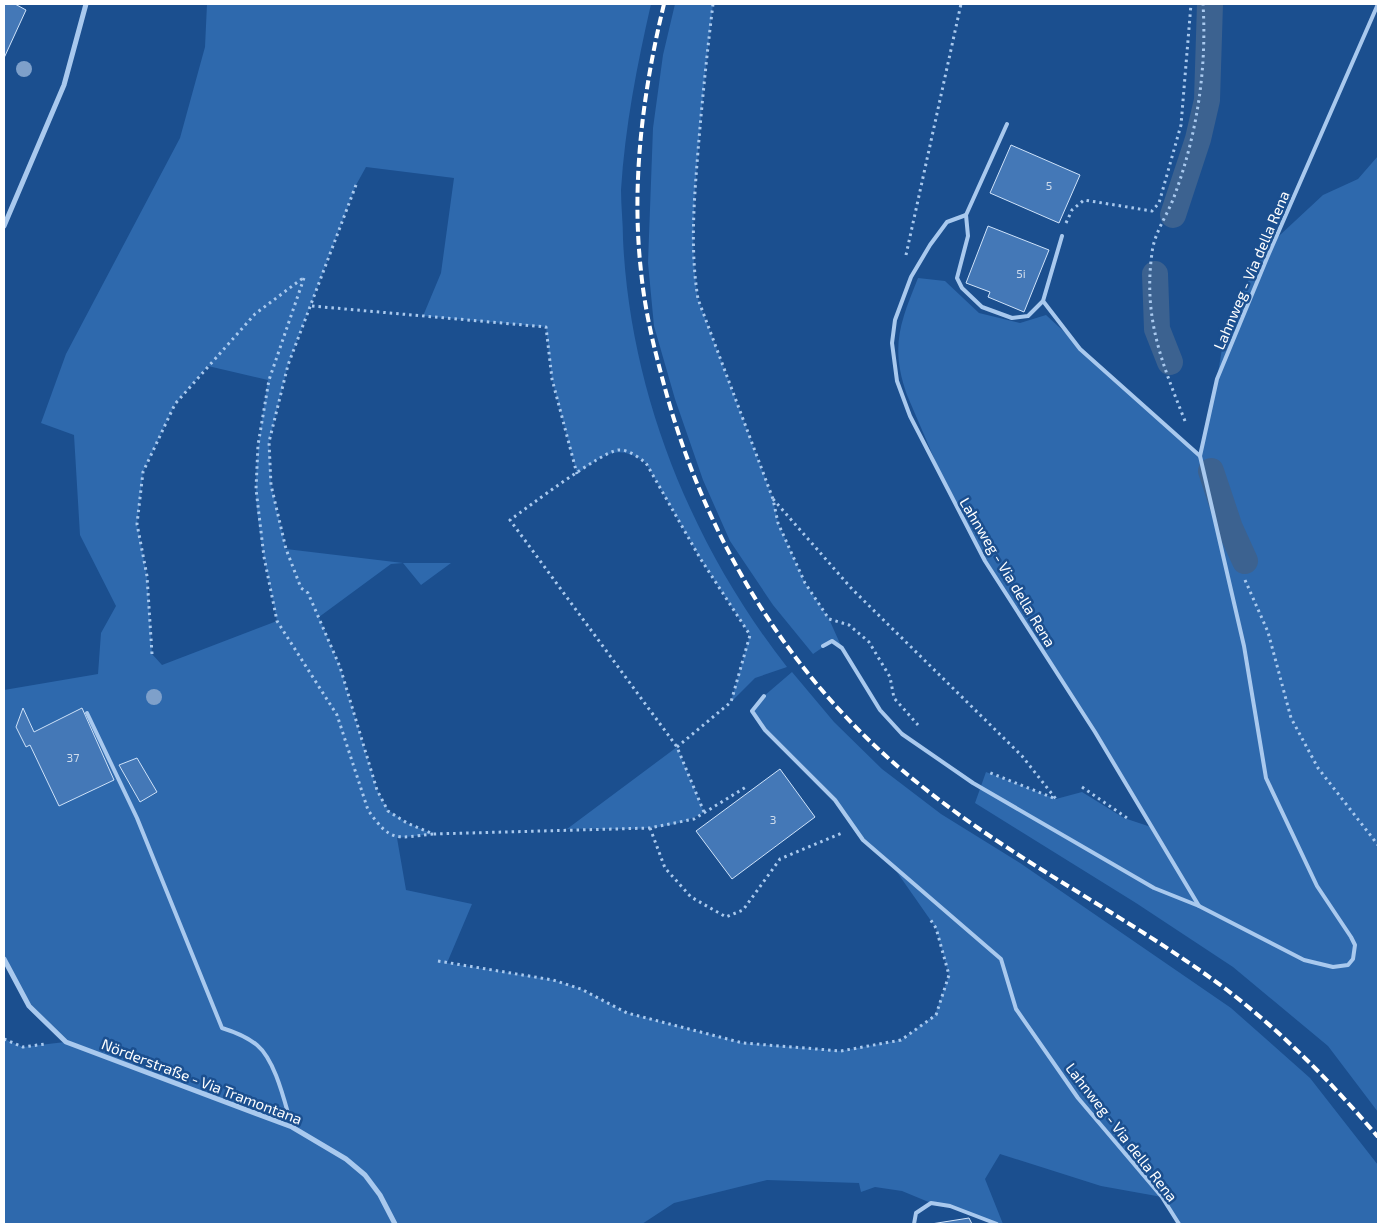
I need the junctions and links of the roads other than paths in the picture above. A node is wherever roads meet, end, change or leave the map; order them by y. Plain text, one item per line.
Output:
1 (86, 4) edge
2 (1378, 4) edge
3 (1007, 124) dead end
4 (966, 215) junction
5 (4, 226) edge
6 (1062, 236) road end
7 (1043, 301) junction
8 (1200, 456) junction
9 (823, 646) dead end
10 (764, 696) dead end
11 (87, 713) dead end
12 (1199, 906) junction
13 (4, 959) edge
14 (292, 1127) junction
15 (395, 1224) edge
16 (914, 1224) edge
17 (997, 1224) edge
18 (1179, 1224) edge

1 - 5 street
2 - 8 lane, Lahnweg - Via della Rena
3 - 4 lane
4 - 7 lane
4 - 12 lane, Lahnweg - Via della Rena
6 - 7 lane
7 - 8 lane
8 - 12 lane
9 - 12 lane
10 - 18 lane, Lahnweg - Via della Rena
11 - 14 lane
13 - 14 street, Nörderstraße - Via Tramontana
14 - 15 street, Nörderstraße - Via Tramontana
16 - 17 lane

